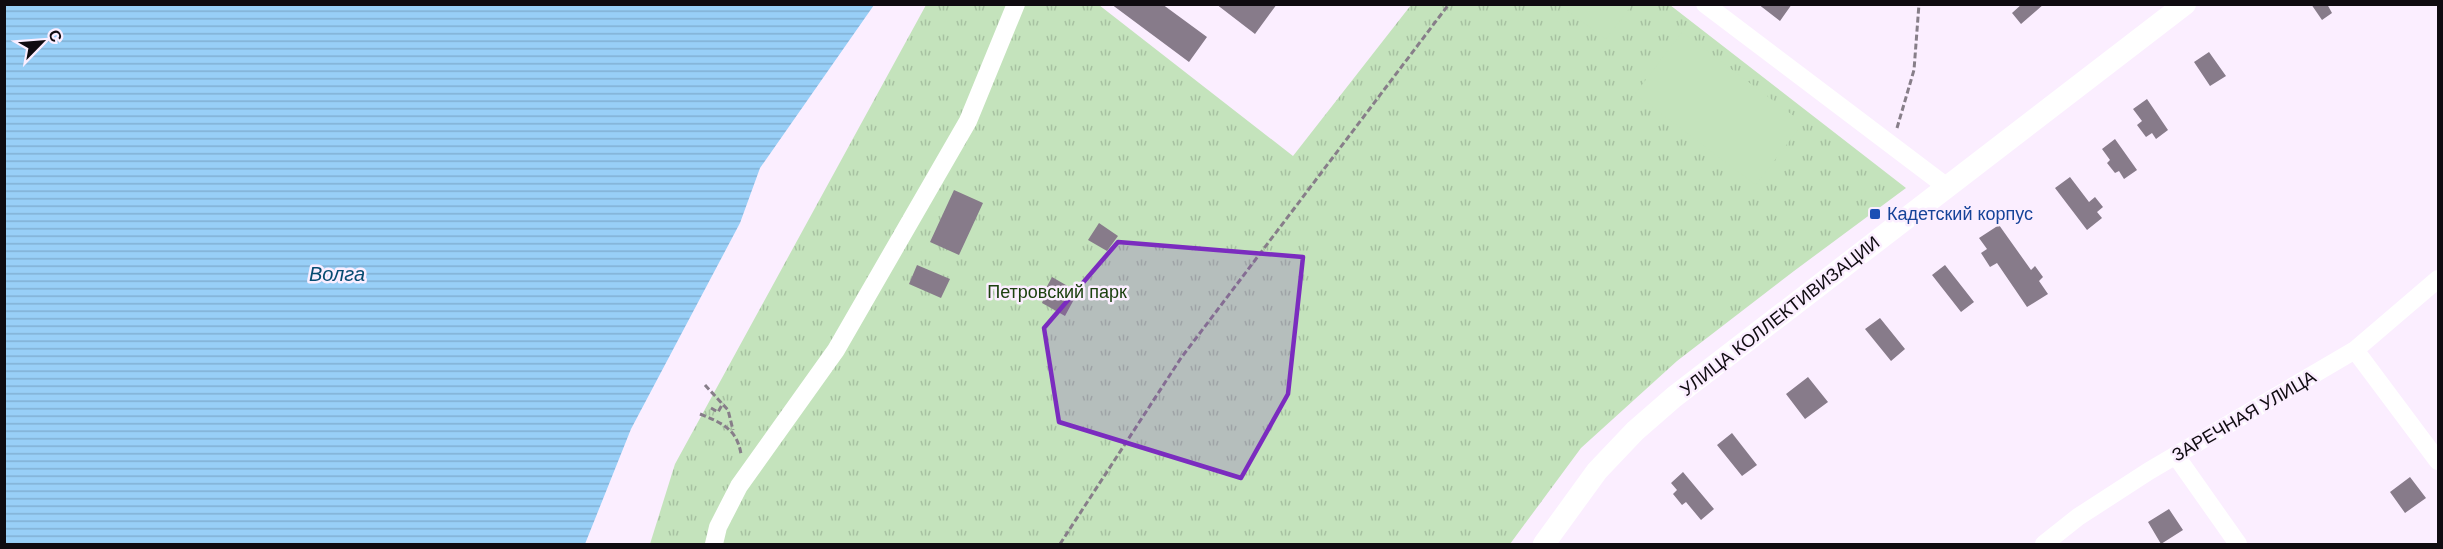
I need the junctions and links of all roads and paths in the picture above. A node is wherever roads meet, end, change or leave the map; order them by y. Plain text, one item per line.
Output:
1 (1016, 4) edge
2 (1449, 4) edge
3 (1705, 4) edge
4 (1919, 4) edge
5 (2185, 4) edge
6 (1892, 147) junction
7 (1947, 188) junction
8 (2439, 279) edge
9 (2355, 350) junction
10 (705, 385) dead end
11 (723, 403) junction
12 (711, 408) dead end
13 (700, 414) dead end
14 (734, 432) junction
15 (2176, 456) junction
16 (2439, 461) edge
17 (739, 486) junction
18 (714, 544) edge
19 (1060, 544) edge
20 (1544, 544) edge
21 (2044, 544) edge
22 (2238, 544) edge

1 - 17 street
2 - 19 path
3 - 6 street
4 - 6 path
5 - 7 main road, УЛИЦА КОЛЛЕКТИВИЗАЦИИ
6 - 7 street
7 - 20 main road, УЛИЦА КОЛЛЕКТИВИЗАЦИИ
8 - 9 street, ЗАРЕЧНАЯ УЛИЦА
9 - 15 street, ЗАРЕЧНАЯ УЛИЦА
9 - 16 street
10 - 11 path
11 - 12 path
11 - 14 path
13 - 14 path
14 - 17 path
15 - 21 street, ЗАРЕЧНАЯ УЛИЦА
15 - 22 street
17 - 18 street

